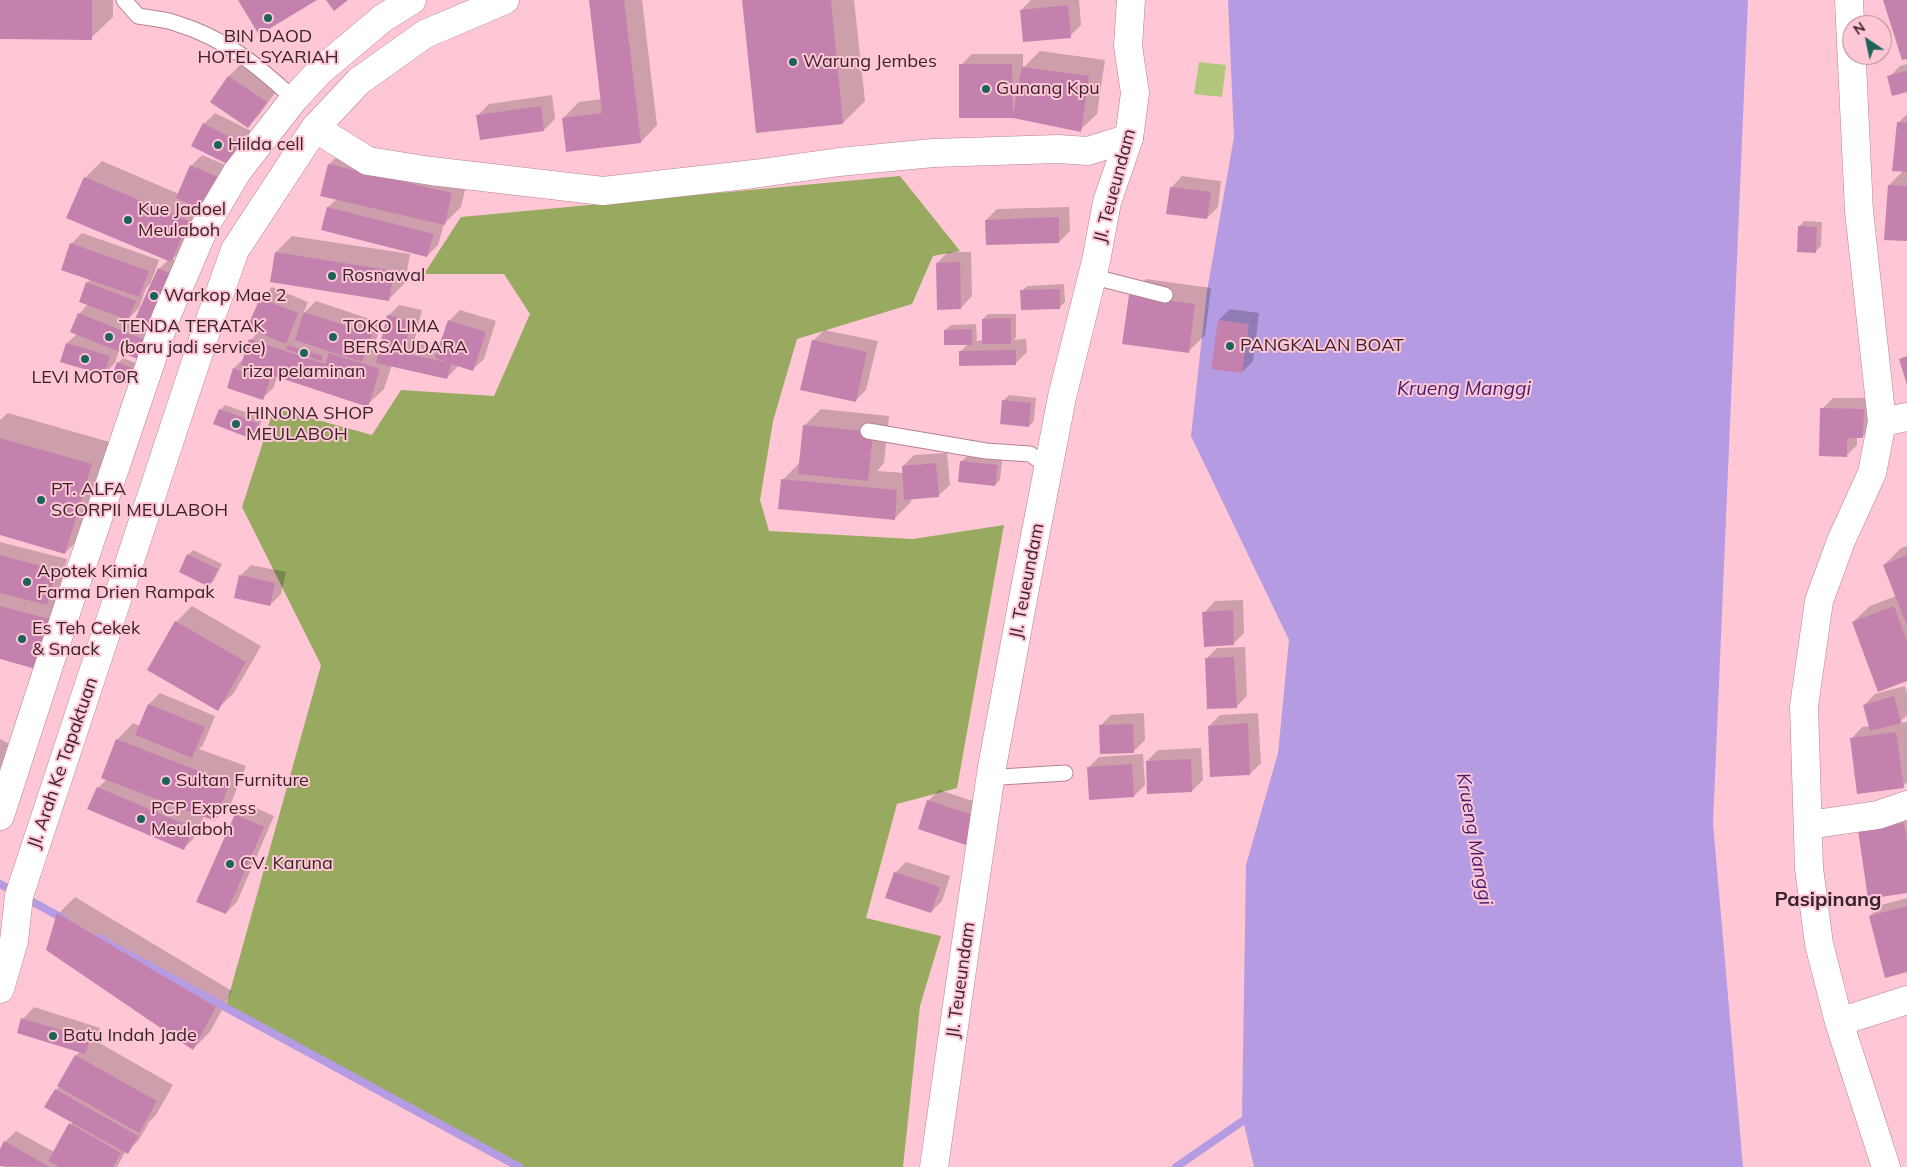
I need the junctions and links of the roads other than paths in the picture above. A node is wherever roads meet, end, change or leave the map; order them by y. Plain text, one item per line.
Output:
1 (124, 0) edge
2 (412, 0) edge
3 (505, 0) edge
4 (1131, 0) edge
5 (1849, 0) edge
6 (294, 99) junction
7 (315, 128) junction
8 (1129, 138) junction
9 (1099, 270) junction
10 (1165, 295) dead end
11 (1895, 419) edge
12 (868, 431) dead end
13 (1040, 460) junction
14 (997, 772) junction
15 (1065, 773) dead end
16 (1907, 805) edge
17 (0, 816) edge
18 (1808, 825) junction
19 (0, 989) edge
20 (1907, 1000) edge
21 (1839, 1022) junction
22 (934, 1167) edge
23 (1886, 1167) edge

1 - 6 lane
2 - 6 main road
3 - 7 main road, JI. Arah Ke Tapaktuan
4 - 8 main road, JI. Teueundam
5 - 11 main road
6 - 17 main road
7 - 8 main road
7 - 19 main road, JI. Arah Ke Tapaktuan
8 - 9 main road, JI. Teueundam
9 - 10 lane
9 - 13 main road, JI. Teueundam
11 - 18 main road
12 - 13 lane
13 - 14 main road, JI. Teueundam
14 - 15 lane
14 - 22 main road, JI. Teueundam
16 - 18 main road
18 - 21 main road
20 - 21 main road
21 - 23 main road

